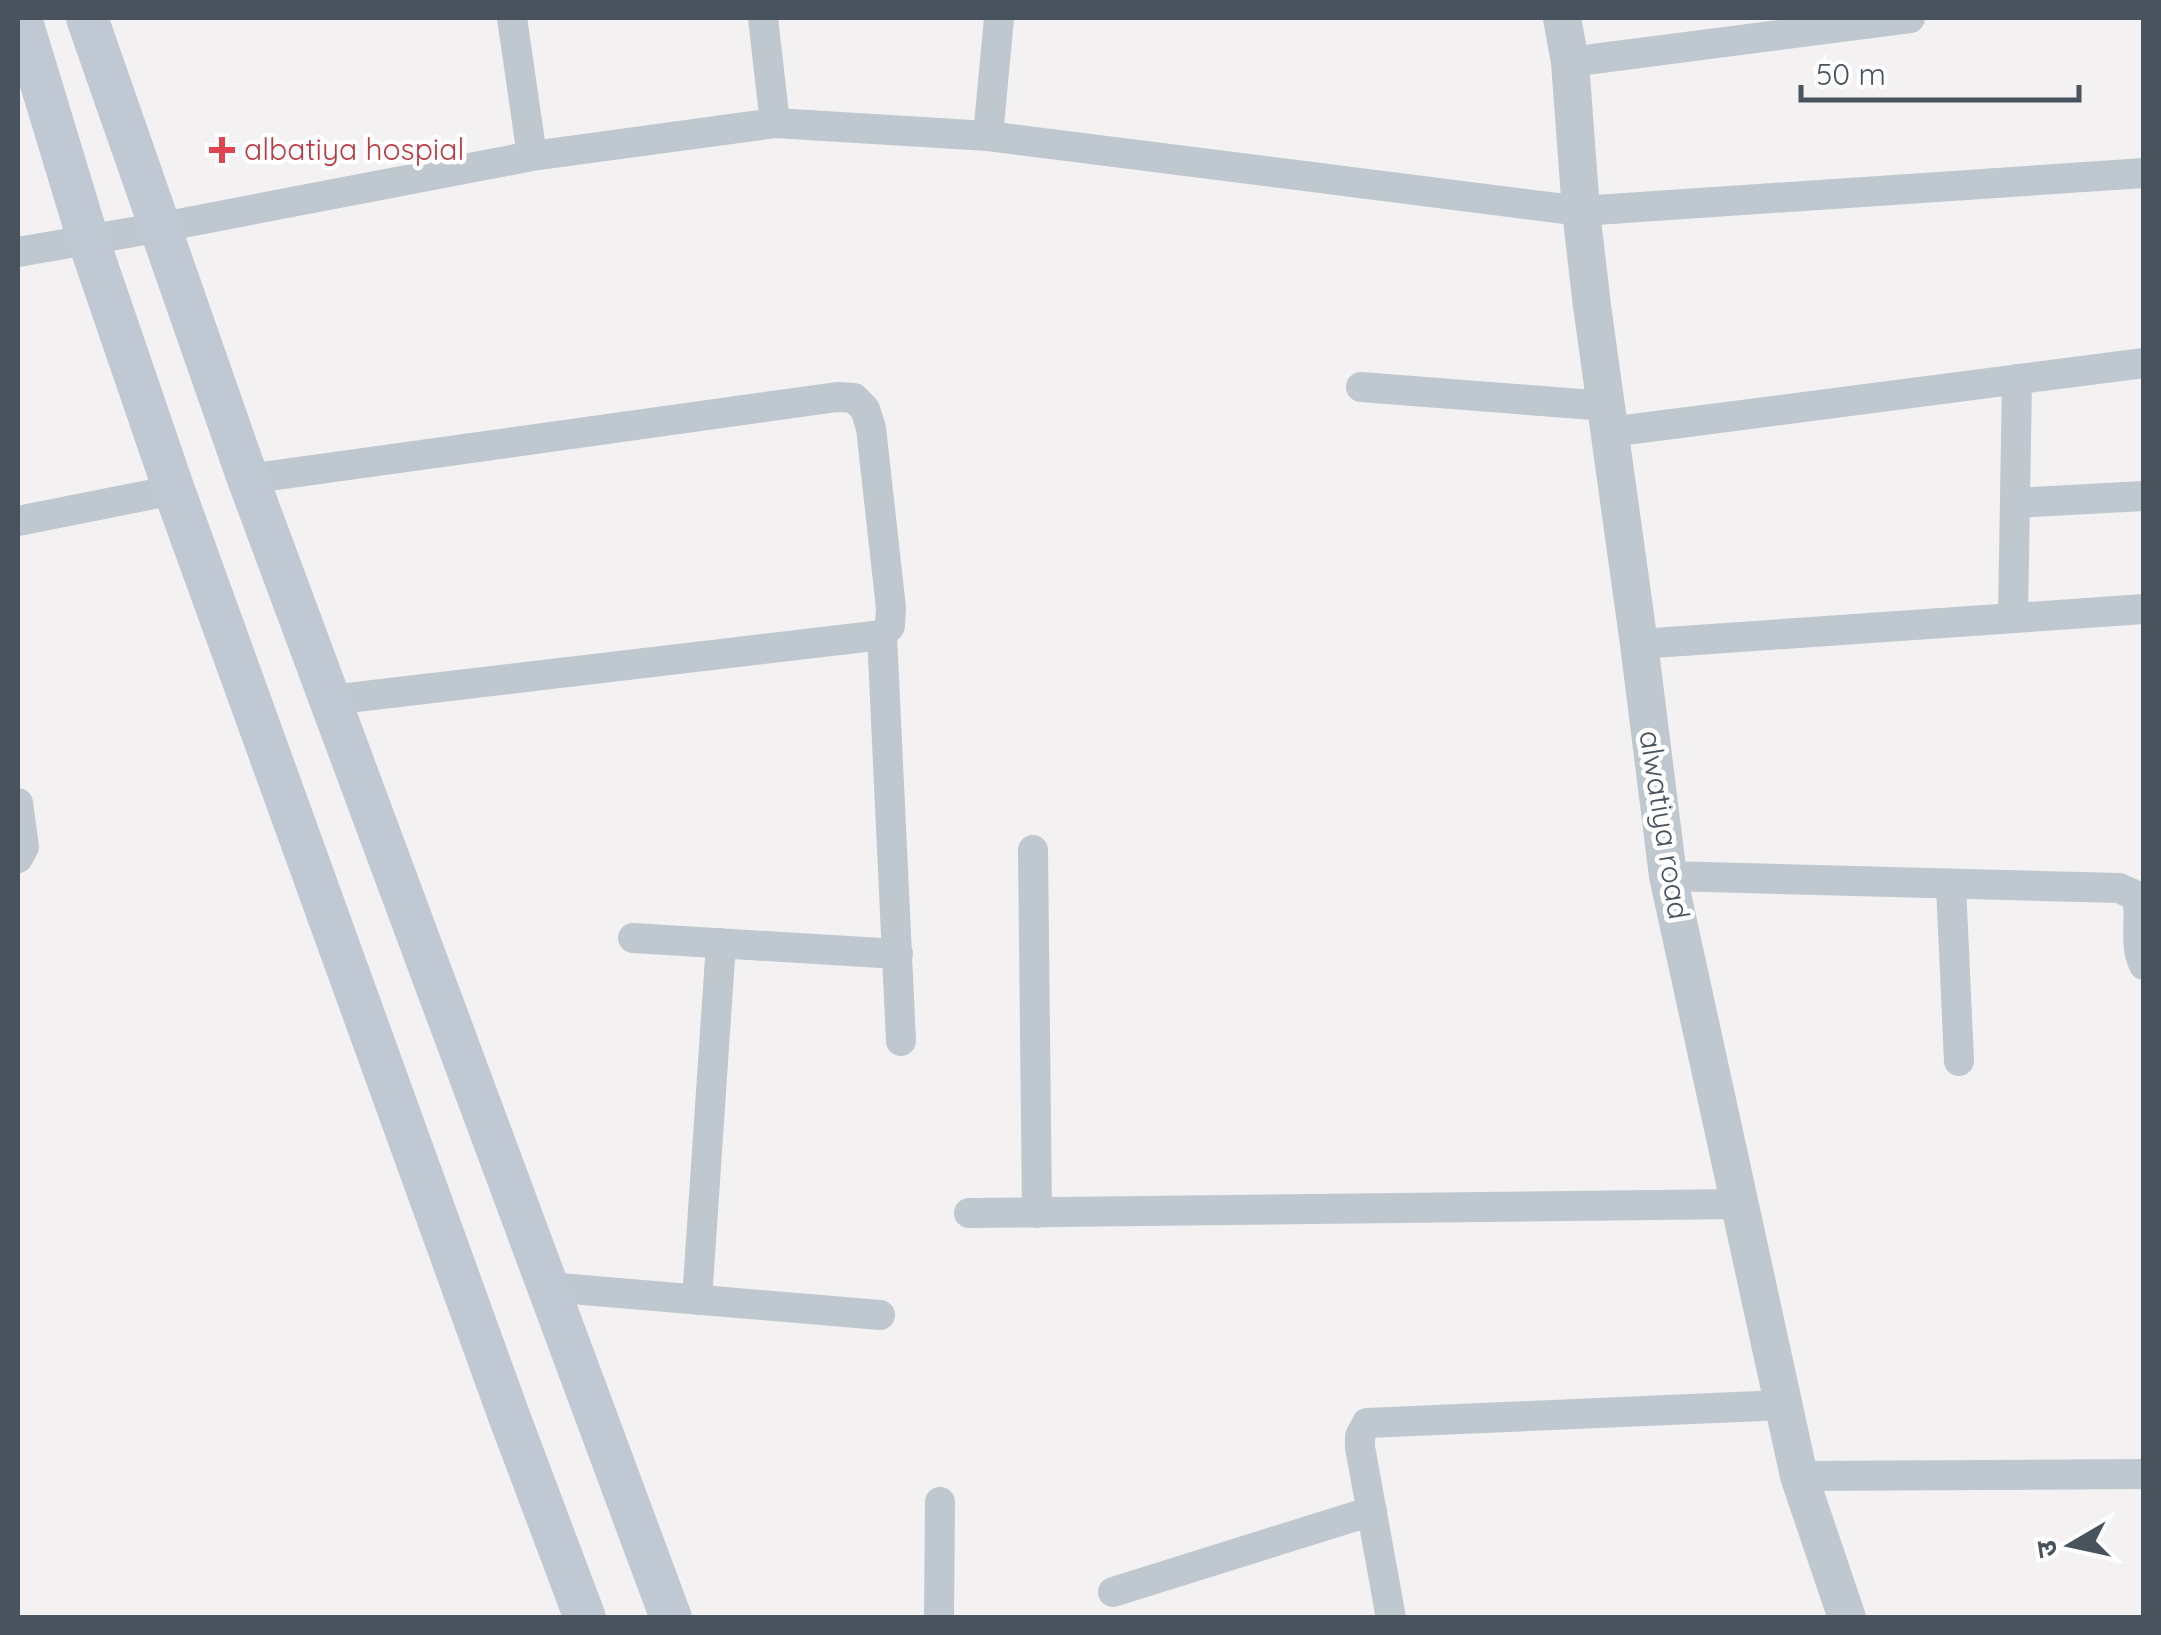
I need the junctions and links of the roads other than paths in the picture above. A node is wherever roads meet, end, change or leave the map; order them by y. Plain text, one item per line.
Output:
1 (21, 18) edge
2 (88, 18) edge
3 (512, 18) edge
4 (763, 18) edge
5 (999, 18) edge
6 (1562, 18) edge
7 (1900, 18) edge
8 (1570, 62) junction
9 (775, 123) junction
10 (988, 136) junction
11 (532, 156) junction
12 (2144, 173) edge
13 (1581, 211) junction
14 (162, 227) junction
15 (88, 238) junction
16 (18, 252) edge
17 (2144, 363) edge
18 (2017, 379) junction
19 (1360, 387) dead end
20 (1608, 419) junction
21 (248, 479) junction
22 (174, 490) junction
23 (2144, 496) edge
24 (2015, 503) junction
25 (18, 521) edge
26 (2144, 610) edge
27 (2013, 618) junction
28 (882, 635) junction
29 (1639, 644) junction
30 (330, 700) junction
31 (18, 803) edge
32 (1033, 850) dead end
33 (18, 858) edge
34 (1668, 876) junction
35 (1951, 885) junction
36 (633, 938) dead end
37 (721, 944) junction
38 (898, 954) junction
39 (2144, 965) edge
40 (902, 1041) dead end
41 (1959, 1061) dead end
42 (1740, 1204) junction
43 (1036, 1212) junction
44 (969, 1213) dead end
45 (548, 1287) junction
46 (697, 1300) junction
47 (880, 1315) dead end
48 (1783, 1405) junction
49 (2144, 1474) edge
50 (1798, 1476) junction
51 (940, 1502) dead end
52 (1372, 1511) junction
53 (1114, 1592) dead end
54 (585, 1618) edge
55 (671, 1618) edge
56 (939, 1618) edge
57 (1391, 1618) edge
58 (1847, 1618) edge

1 - 15 main road
2 - 14 main road
3 - 11 street
4 - 9 street
5 - 10 street
6 - 8 street, alwatiya road
7 - 8 street
8 - 13 street, alwatiya road
9 - 10 street
9 - 11 street
10 - 13 street
11 - 14 street
12 - 13 street
13 - 20 street, alwatiya road
14 - 15 street
14 - 21 main road
15 - 16 street
15 - 22 main road
17 - 18 street
18 - 20 street
18 - 24 street
19 - 20 street
20 - 29 street, alwatiya road
21 - 28 street
21 - 30 main road
22 - 25 street
22 - 54 main road
23 - 24 street
24 - 27 street
26 - 27 street
27 - 29 street
28 - 30 street
28 - 38 street
29 - 34 street, alwatiya road
30 - 45 main road
31 - 33 street
32 - 43 street
34 - 35 street
34 - 42 street, alwatiya road
35 - 39 street
35 - 41 street
36 - 37 street
37 - 38 street
37 - 46 street
38 - 40 street
42 - 43 street
42 - 48 street, alwatiya road
43 - 44 street
45 - 46 street
45 - 55 main road
46 - 47 street
48 - 50 street, alwatiya road
48 - 52 street
49 - 50 street
50 - 58 street, alwatiya road
51 - 56 street
52 - 53 street
52 - 57 street

